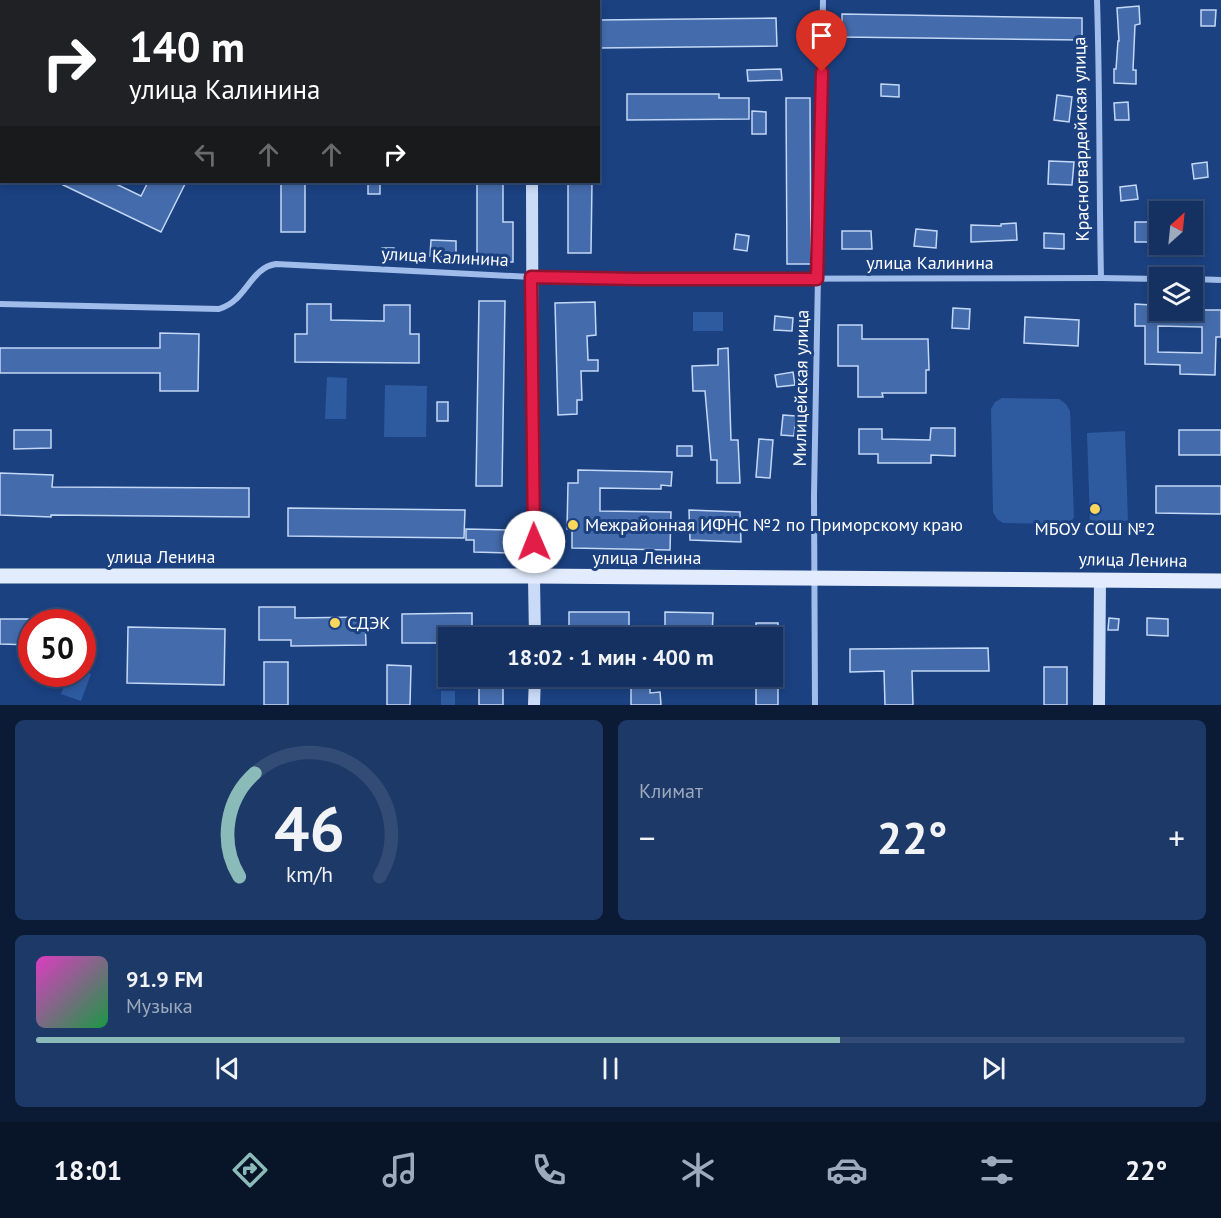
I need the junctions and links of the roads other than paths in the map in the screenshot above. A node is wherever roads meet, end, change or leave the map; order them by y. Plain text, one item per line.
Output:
1 (823, 0) edge
2 (1097, 0) edge
3 (532, 183) edge
4 (531, 277) junction
5 (1101, 278) junction
6 (817, 279) junction
7 (1149, 279) edge
8 (1203, 279) edge
9 (1221, 280) edge
10 (0, 304) edge
11 (0, 576) edge
12 (534, 576) junction
13 (814, 579) junction
14 (1100, 579) junction
15 (1221, 581) edge
16 (535, 627) edge
17 (535, 687) edge
18 (534, 705) edge
19 (815, 705) edge
20 (1098, 705) edge

1 - 6 street, Милицейская улица
2 - 5 street, Красногвардейская улица
3 - 4 main road
4 - 6 street, улица Калинина
4 - 10 street, улица Калинина
4 - 12 main road
5 - 6 street, улица Калинина
5 - 7 street, улица Калинина
6 - 13 street, Милицейская улица
8 - 9 street
11 - 12 main road, улица Ленина
12 - 13 main road, улица Ленина
12 - 16 main road
13 - 14 main road, улица Ленина
13 - 19 street, Милицейская улица
14 - 15 main road, улица Ленина
14 - 20 main road
17 - 18 main road

